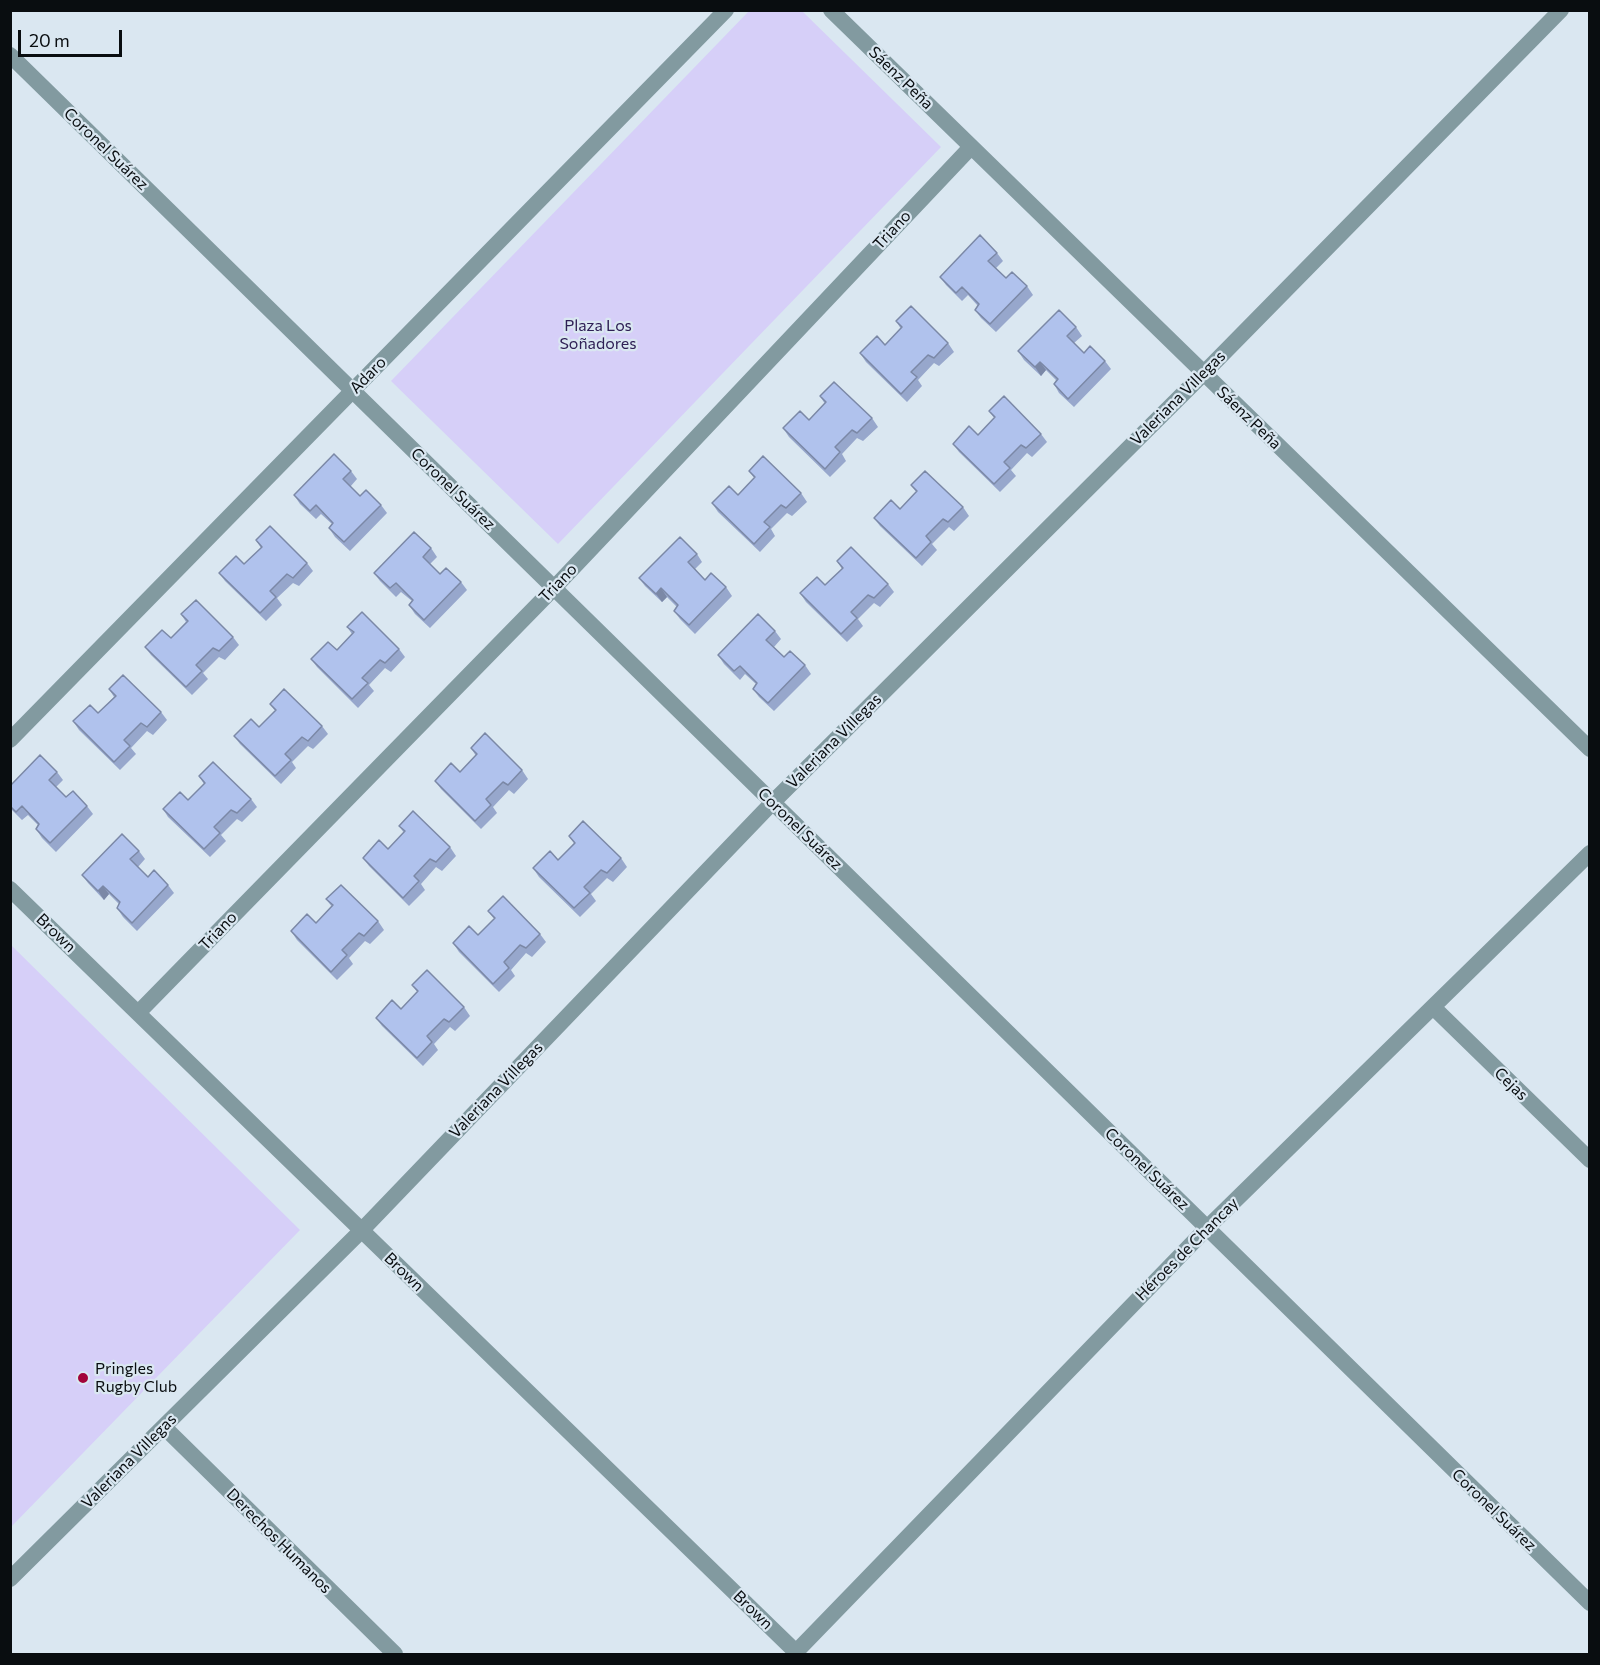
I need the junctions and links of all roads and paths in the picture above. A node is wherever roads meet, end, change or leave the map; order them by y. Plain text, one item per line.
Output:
1 (726, 10) edge
2 (831, 10) edge
3 (1560, 10) edge
4 (10, 55) edge
5 (971, 147) junction
6 (1204, 373) junction
7 (353, 391) junction
8 (554, 588) junction
9 (10, 740) edge
10 (1590, 749) edge
11 (772, 802) junction
12 (1590, 853) edge
13 (10, 889) edge
14 (1433, 1007) junction
15 (138, 1013) junction
16 (1590, 1160) edge
17 (1207, 1228) junction
18 (361, 1231) junction
19 (164, 1427) junction
20 (10, 1578) edge
21 (1590, 1603) edge
22 (395, 1654) edge
23 (796, 1654) edge

1 - 7 street, Adaro
2 - 5 street, Sáenz Peña
3 - 6 street, Valeriana Villegas
4 - 7 street, Coronel Suárez
5 - 6 street, Sáenz Peña
5 - 8 street, Triano
6 - 10 street, Sáenz Peña
6 - 11 street, Valeriana Villegas
7 - 8 street, Coronel Suárez
7 - 9 street, Adaro
8 - 11 street, Coronel Suárez
8 - 15 street, Triano
11 - 17 street, Coronel Suárez
11 - 18 street, Valeriana Villegas
12 - 14 street, Héroes de Chancay
13 - 15 street, Brown
14 - 16 street, Cejas
14 - 17 street, Héroes de Chancay
15 - 18 street, Brown
17 - 21 street, Coronel Suárez
17 - 23 street, Héroes de Chancay
18 - 19 street, Valeriana Villegas
18 - 23 street, Brown
19 - 20 street, Valeriana Villegas
19 - 22 street, Derechos Humanos

